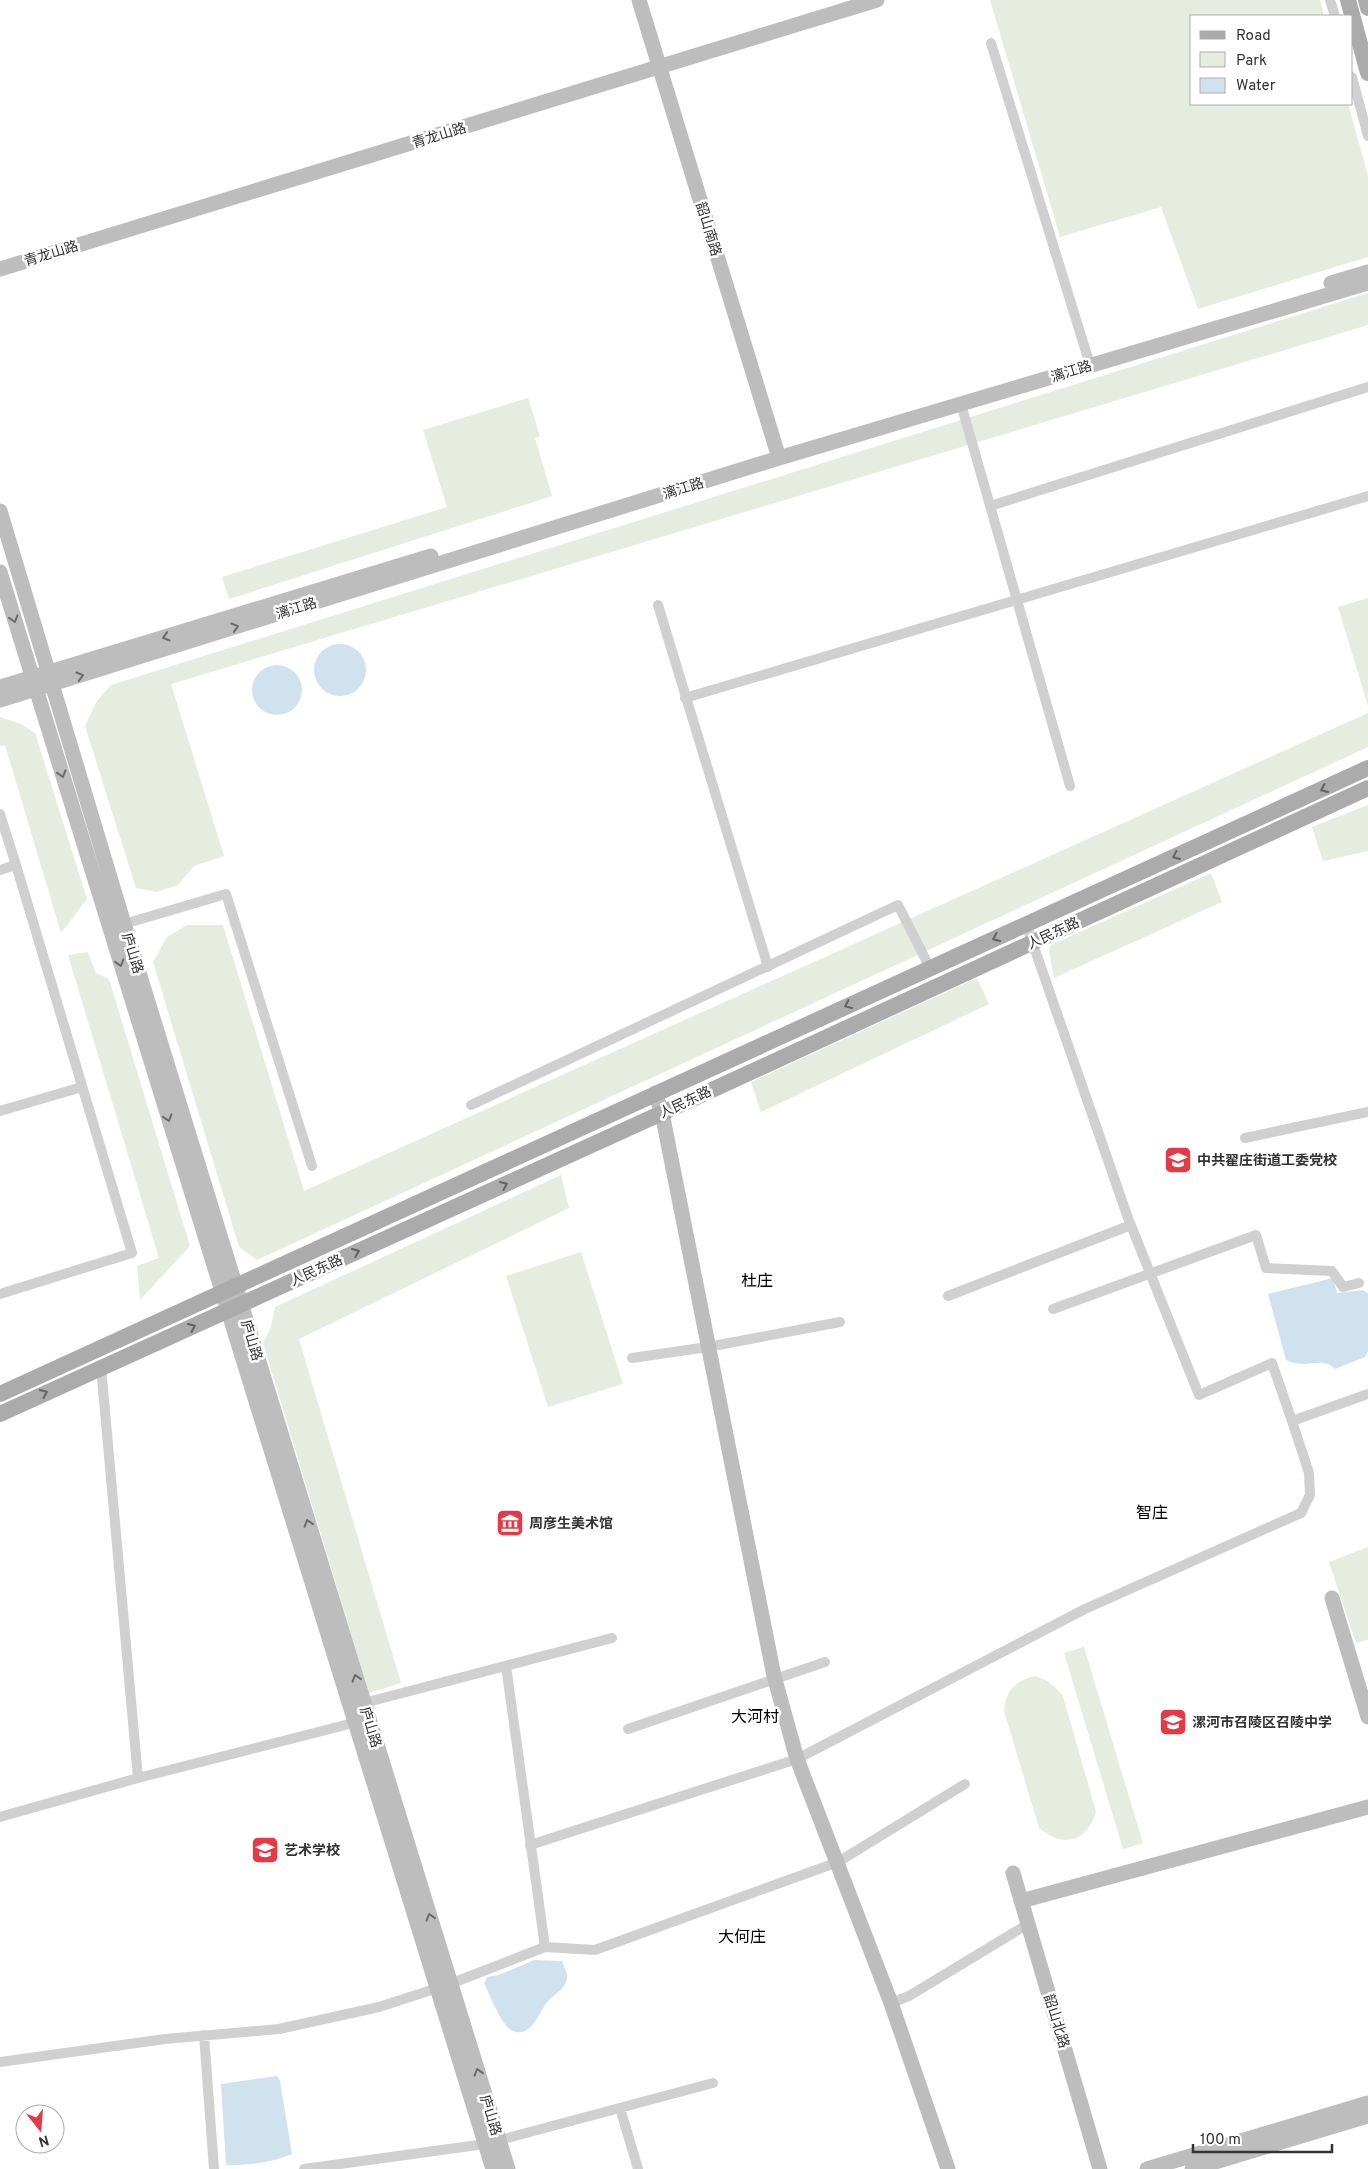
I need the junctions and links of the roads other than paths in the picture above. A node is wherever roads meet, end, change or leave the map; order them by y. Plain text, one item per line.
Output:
1 (639, 0) edge
2 (877, 0) edge
3 (1330, 0) edge
4 (1348, 0) edge
5 (1366, 0) edge
6 (1368, 8) edge
7 (1335, 15) edge
8 (1352, 15) edge
9 (1353, 18) edge
10 (991, 43) dead end
11 (659, 67) junction
12 (1368, 73) edge
13 (1353, 81) edge
14 (1368, 136) edge
15 (0, 269) edge
16 (1368, 272) edge
17 (1368, 283) edge
18 (1089, 362) junction
19 (1368, 387) edge
20 (961, 404) junction
21 (777, 454) junction
22 (1368, 496) edge
23 (990, 506) junction
24 (0, 511) edge
25 (0, 572) edge
26 (1016, 599) junction
27 (658, 605) dead end
28 (50, 679) junction
29 (34, 683) junction
30 (0, 687) edge
31 (685, 698) junction
32 (0, 700) edge
33 (1368, 768) edge
34 (1070, 786) dead end
35 (1368, 788) edge
36 (0, 814) edge
37 (4, 839) edge
38 (16, 865) junction
39 (0, 870) edge
40 (1026, 924) junction
41 (117, 926) junction
42 (1033, 943) junction
43 (768, 966) junction
44 (930, 968) junction
45 (82, 1087) junction
46 (655, 1093) junction
47 (472, 1105) dead end
48 (0, 1111) edge
49 (1368, 1112) edge
50 (662, 1113) junction
51 (1245, 1138) dead end
52 (312, 1166) dead end
53 (1131, 1225) junction
54 (1150, 1272) junction
55 (1359, 1283) dead end
56 (229, 1290) junction
57 (0, 1294) edge
58 (948, 1296) dead end
59 (234, 1308) junction
60 (1053, 1309) dead end
61 (840, 1322) dead end
62 (708, 1347) junction
63 (632, 1358) dead end
64 (101, 1367) junction
65 (0, 1394) edge
66 (1368, 1394) edge
67 (0, 1414) edge
68 (1292, 1421) junction
69 (1332, 1598) dead end
70 (612, 1638) dead end
71 (825, 1662) dead end
72 (506, 1666) junction
73 (775, 1678) junction
74 (364, 1703) junction
75 (1368, 1716) edge
76 (362, 1721) junction
77 (628, 1729) dead end
78 (797, 1759) junction
79 (138, 1778) junction
80 (965, 1784) dead end
81 (1368, 1807) edge
82 (0, 1818) edge
83 (530, 1844) junction
84 (838, 1862) junction
85 (1013, 1873) dead end
86 (1021, 1901) junction
87 (1028, 1924) junction
88 (545, 1946) junction
89 (443, 1986) junction
90 (891, 2003) junction
91 (204, 2036) junction
92 (0, 2062) edge
93 (713, 2083) dead end
94 (1368, 2103) edge
95 (620, 2108) junction
96 (1368, 2116) edge
97 (1292, 2133) junction
98 (492, 2142) junction
99 (214, 2169) edge
100 (304, 2169) edge
101 (493, 2169) edge
102 (508, 2169) edge
103 (638, 2169) edge
104 (948, 2169) edge
105 (1100, 2169) edge
106 (1147, 2169) edge
107 (1192, 2169) edge

1 - 11 street, 韶山南路
2 - 11 street, 青龙山路
3 - 7 street
4 - 8 main road
5 - 6 main road
9 - 12 main road
10 - 18 street
11 - 15 street, 青龙山路
11 - 21 street, 韶山南路
13 - 14 street
16 - 18 street, 漓江路
17 - 18 street, 漓江路
18 - 20 street, 漓江路
18 - 21 street, 漓江路
19 - 23 street
20 - 21 street, 漓江路
20 - 23 street
21 - 28 street, 漓江路
22 - 26 street
23 - 26 street
24 - 28 street, 庐山路
25 -> 29 street, 庐山路
26 - 31 street
26 - 34 street
27 - 31 street
28 - 29 street, 漓江路
28 - 41 street, 庐山路
29 - 30 street, 漓江路
29 - 32 street, 漓江路
29 -> 41 street, 庐山路
31 - 43 street
33 -> 40 main road, 人民东路
35 - 42 main road, 人民东路
36 - 37 street
37 - 38 street
38 - 39 street
38 - 45 street
40 - 42 street
40 -> 44 main road, 人民东路
41 - 52 street
41 - 56 street, 庐山路
42 - 50 main road, 人民东路
42 - 53 street
43 - 44 street
43 - 47 street
44 -> 46 main road, 人民东路
45 - 48 street
45 - 57 street
46 - 50 street
46 - 56 main road, 人民东路
49 - 51 street
59 -> 50 main road, 人民东路
50 - 62 street
53 - 54 street
53 - 58 street
54 - 55 street
54 - 60 street
54 - 68 street
56 - 59 street, 庐山路
56 - 65 main road, 人民东路
64 -> 59 main road, 人民东路
74 -> 59 street, 庐山路
59 - 76 street, 庐山路
61 - 62 street
62 - 63 street
62 - 73 street
67 -> 64 main road, 人民东路
64 - 79 street
66 - 68 street
68 - 78 street
69 - 75 street
70 - 72 street
71 - 73 street
72 - 74 street
72 - 83 street
73 - 77 street
73 - 78 street
74 - 76 street, 庐山路
76 - 79 street
76 - 89 street, 庐山路
78 - 83 street
78 - 84 street
79 - 82 street
80 - 84 street
81 - 86 street
83 - 88 street
84 - 88 street
84 - 90 street
85 - 86 street, 韶山北路
86 - 87 street, 韶山北路
87 - 90 street
87 - 105 street, 韶山北路
88 - 89 street
89 - 91 street
89 - 98 street, 庐山路
90 - 104 street
91 - 92 street
91 - 99 street
93 - 95 street
94 - 97 street
95 - 98 street
95 - 103 street
96 - 97 street
97 - 106 street
97 - 107 street
98 - 100 street
98 - 101 street, 庐山路
98 - 102 street, 庐山路

